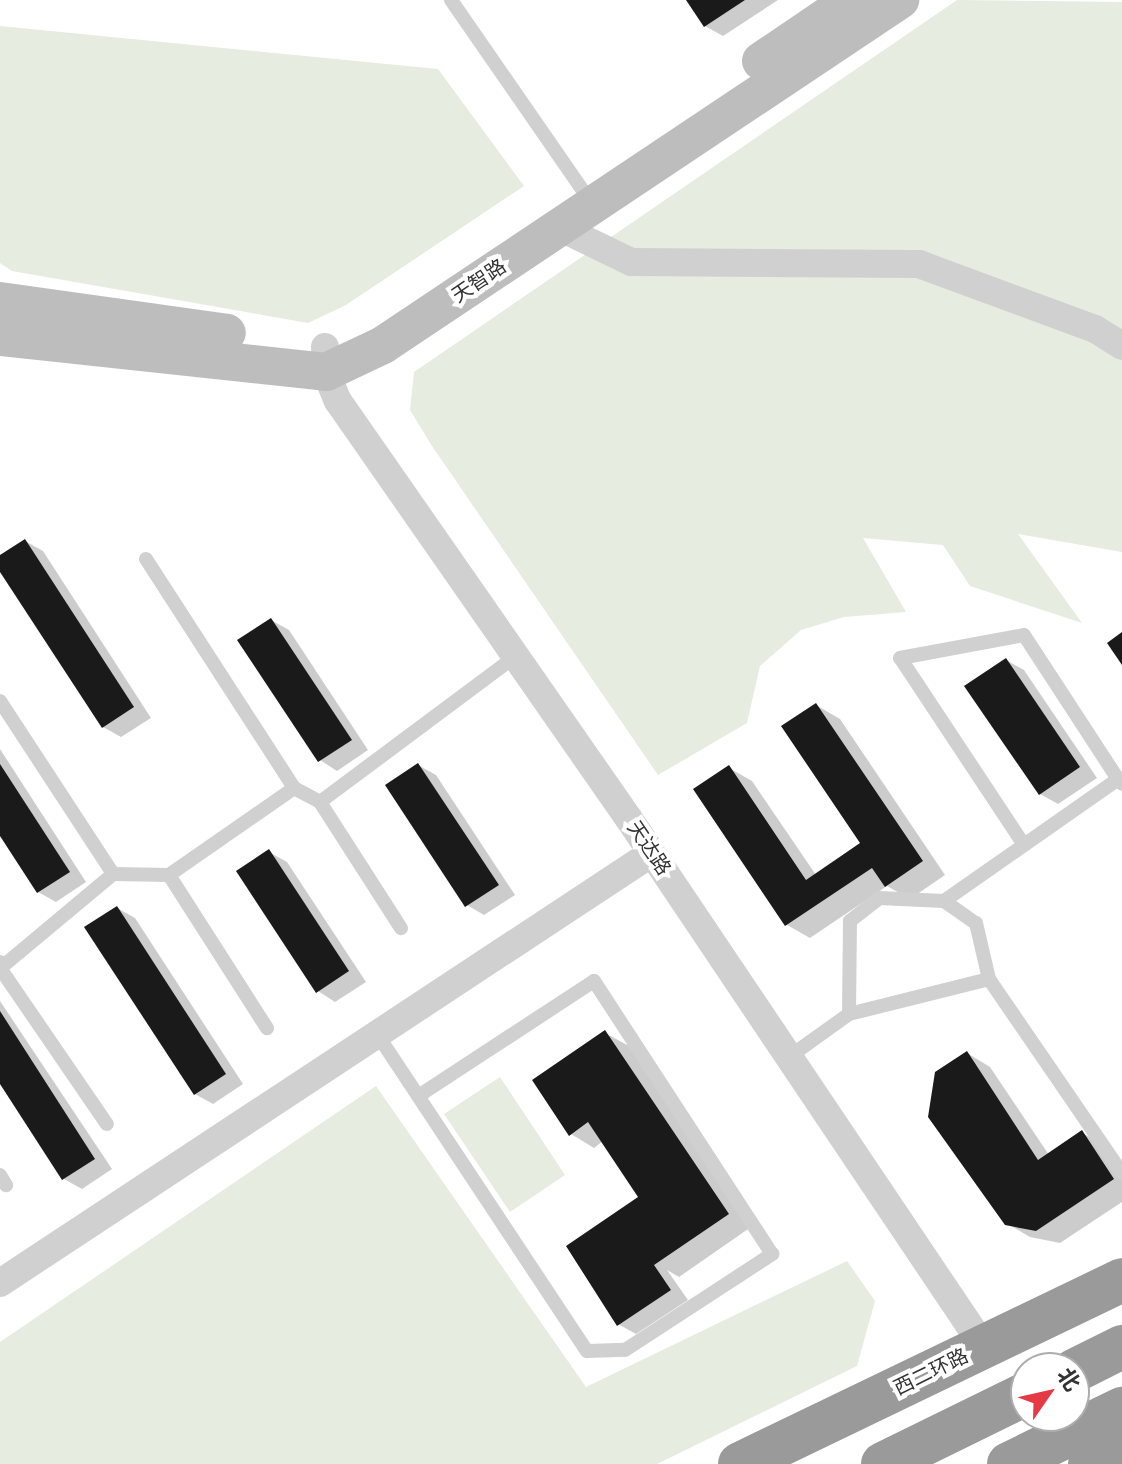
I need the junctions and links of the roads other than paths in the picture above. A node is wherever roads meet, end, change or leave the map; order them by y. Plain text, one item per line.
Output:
1 (451, 0) edge
2 (851, 0) edge
3 (900, 0) edge
4 (585, 195) junction
5 (559, 227) junction
6 (0, 301) edge
7 (0, 337) edge
8 (1122, 346) edge
9 (326, 359) junction
10 (146, 559) dead end
11 (516, 656) junction
12 (0, 701) edge
13 (1120, 781) edge
14 (294, 788) junction
15 (320, 802) junction
16 (1024, 845) junction
17 (652, 853) junction
18 (113, 874) junction
19 (169, 875) junction
20 (944, 901) junction
21 (401, 928) dead end
22 (1, 965) edge
23 (989, 979) junction
24 (849, 1014) junction
25 (267, 1028) dead end
26 (377, 1034) junction
27 (789, 1057) junction
28 (418, 1096) junction
29 (107, 1124) dead end
30 (1122, 1173) edge
31 (1122, 1280) edge
32 (0, 1283) edge
33 (984, 1347) junction
34 (1122, 1347) edge
35 (1090, 1363) edge
36 (1010, 1402) edge
37 (1122, 1409) edge
38 (1122, 1449) edge
39 (740, 1464) edge
40 (883, 1464) edge
41 (1009, 1464) edge
42 (1090, 1464) edge

1 - 4 lane
2 - 4 street, 天智路
3 - 4 street, 天智路
4 - 5 street, 天智路
4 - 9 street, 天智路
5 - 8 street
5 - 9 street, 天智路
6 - 9 street
7 - 9 street, 天智路
9 - 11 street, 天达路
10 - 14 lane
11 - 15 lane
11 - 17 street, 天达路
12 - 18 lane
13 - 16 lane
13 - 16 lane
14 - 15 lane
14 - 19 lane
15 - 21 lane
16 - 20 lane
17 - 26 street
17 - 27 street, 天达路
18 - 19 lane
18 - 22 lane
19 - 25 lane
20 - 23 lane
20 - 24 lane
22 - 29 lane
23 - 24 lane
23 - 30 lane
24 - 27 lane
26 - 28 lane
26 - 32 street
27 - 33 street, 天达路
28 - 28 lane
31 - 33 highway, 西二环路
33 - 39 highway, 西二环路
34 - 35 highway
36 - 40 highway
37 - 41 highway
38 - 42 highway

